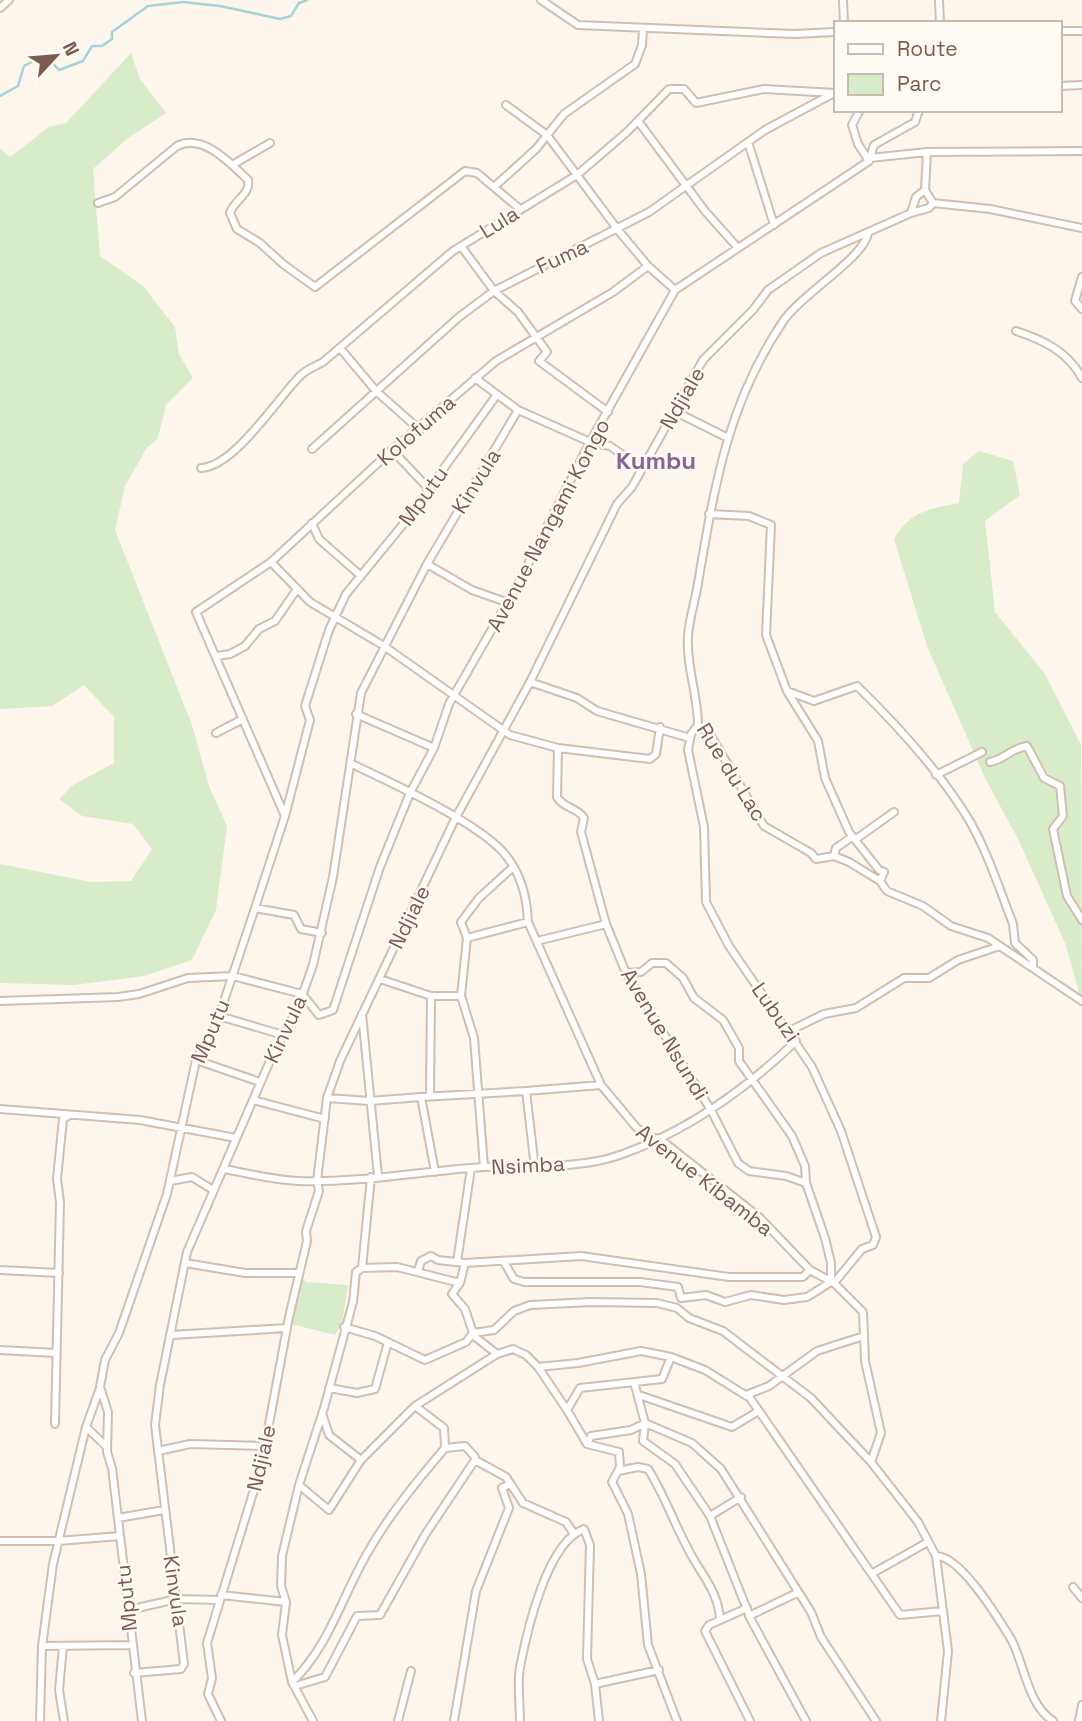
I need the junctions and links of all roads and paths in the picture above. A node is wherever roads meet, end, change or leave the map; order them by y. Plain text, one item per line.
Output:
1 (6, 0) edge
2 (541, 0) edge
3 (843, 0) edge
4 (939, 0) edge
5 (0, 8) edge
6 (844, 21) edge
7 (940, 21) edge
8 (643, 29) junction
9 (1061, 31) edge
10 (1082, 31) edge
11 (834, 32) edge
12 (1082, 85) edge
13 (1061, 86) edge
14 (834, 93) edge
15 (834, 94) edge
16 (506, 105) dead end
17 (859, 112) edge
18 (918, 112) edge
19 (638, 121) junction
20 (547, 135) junction
21 (748, 142) junction
22 (271, 143) dead end
23 (1082, 151) edge
24 (926, 152) junction
25 (870, 159) junction
26 (232, 165) junction
27 (577, 175) junction
28 (688, 186) junction
29 (494, 187) junction
30 (925, 190) junction
31 (98, 203) dead end
32 (933, 203) junction
33 (520, 209) junction
34 (911, 213) junction
35 (774, 225) junction
36 (1082, 228) edge
37 (618, 230) junction
38 (868, 234) junction
39 (461, 246) junction
40 (738, 248) junction
41 (648, 266) junction
42 (1082, 277) edge
43 (675, 290) junction
44 (494, 291) junction
45 (1082, 309) edge
46 (1016, 331) dead end
47 (537, 336) junction
48 (340, 348) junction
49 (475, 378) junction
50 (1082, 378) edge
51 (376, 391) junction
52 (496, 396) junction
53 (519, 410) junction
54 (674, 411) junction
55 (608, 412) junction
56 (420, 430) junction
57 (728, 438) junction
58 (590, 442) junction
59 (312, 449) dead end
60 (392, 450) junction
61 (201, 468) dead end
62 (642, 468) junction
63 (429, 489) junction
64 (709, 514) junction
65 (312, 523) junction
66 (271, 562) junction
67 (428, 564) junction
68 (360, 575) junction
69 (296, 589) junction
70 (506, 602) junction
71 (335, 615) junction
72 (384, 646) junction
73 (217, 656) junction
74 (530, 682) junction
75 (786, 691) junction
76 (456, 697) junction
77 (356, 714) junction
78 (243, 719) junction
79 (698, 725) junction
80 (660, 727) junction
81 (505, 729) junction
82 (216, 733) dead end
83 (690, 738) junction
84 (434, 748) junction
85 (558, 748) junction
86 (982, 752) dead end
87 (990, 762) dead end
88 (352, 764) junction
89 (936, 775) junction
90 (410, 793) junction
91 (894, 812) dead end
92 (285, 816) junction
93 (455, 819) junction
94 (854, 838) junction
95 (834, 856) junction
96 (513, 867) junction
97 (880, 881) junction
98 (256, 908) junction
99 (1082, 920) edge
100 (528, 922) junction
101 (606, 924) junction
102 (322, 933) junction
103 (467, 938) junction
104 (537, 941) junction
105 (1000, 946) junction
106 (1032, 967) junction
107 (626, 973) junction
108 (233, 976) junction
109 (380, 979) junction
110 (302, 994) junction
111 (432, 996) junction
112 (461, 996) junction
113 (0, 1001) edge
114 (1082, 1001) edge
115 (362, 1012) junction
116 (219, 1016) junction
117 (789, 1031) junction
118 (283, 1035) junction
119 (796, 1041) junction
120 (196, 1060) junction
121 (260, 1082) junction
122 (752, 1082) junction
123 (601, 1085) junction
124 (526, 1091) junction
125 (480, 1092) junction
126 (430, 1096) junction
127 (421, 1097) junction
128 (327, 1098) junction
129 (253, 1100) junction
130 (369, 1101) junction
131 (0, 1109) edge
132 (711, 1110) junction
133 (68, 1116) junction
134 (325, 1119) junction
135 (181, 1129) junction
136 (236, 1138) junction
137 (660, 1139) junction
138 (484, 1167) junction
139 (536, 1167) junction
140 (471, 1168) junction
141 (225, 1169) junction
142 (435, 1172) junction
143 (374, 1177) junction
144 (170, 1181) junction
145 (317, 1181) junction
146 (806, 1183) junction
147 (213, 1190) junction
148 (457, 1262) junction
149 (504, 1262) junction
150 (185, 1263) junction
151 (465, 1263) junction
152 (362, 1268) junction
153 (0, 1270) edge
154 (810, 1270) junction
155 (418, 1272) junction
156 (59, 1273) junction
157 (298, 1273) junction
158 (460, 1283) junction
159 (832, 1283) junction
160 (344, 1327) junction
161 (287, 1328) junction
162 (473, 1333) junction
163 (171, 1335) junction
164 (863, 1335) junction
165 (388, 1342) junction
166 (0, 1350) edge
167 (56, 1353) junction
168 (497, 1354) junction
169 (671, 1357) junction
170 (537, 1367) junction
171 (783, 1376) junction
172 (634, 1382) junction
173 (100, 1387) junction
174 (329, 1388) junction
175 (639, 1395) junction
176 (746, 1395) junction
177 (415, 1406) junction
178 (324, 1408) junction
179 (567, 1410) junction
180 (757, 1412) junction
181 (645, 1423) junction
182 (55, 1424) dead end
183 (86, 1427) junction
184 (587, 1444) junction
185 (265, 1446) junction
186 (107, 1447) junction
187 (445, 1448) junction
188 (158, 1451) junction
189 (361, 1460) junction
190 (475, 1460) junction
191 (871, 1462) junction
192 (618, 1471) junction
193 (510, 1484) junction
194 (299, 1485) junction
195 (741, 1497) junction
196 (164, 1510) junction
197 (710, 1516) junction
198 (118, 1518) junction
199 (574, 1534) junction
200 (120, 1536) junction
201 (0, 1541) edge
202 (58, 1541) junction
203 (928, 1542) junction
204 (936, 1556) junction
205 (873, 1573) junction
206 (1073, 1587) dead end
207 (797, 1593) junction
208 (221, 1597) junction
209 (1082, 1598) edge
210 (177, 1599) junction
211 (286, 1602) junction
212 (747, 1608) junction
213 (128, 1610) junction
214 (943, 1611) junction
215 (749, 1616) junction
216 (720, 1620) junction
217 (132, 1645) junction
218 (42, 1646) junction
219 (62, 1646) junction
220 (659, 1670) junction
221 (411, 1671) dead end
222 (134, 1673) junction
223 (294, 1684) junction
224 (595, 1684) junction
225 (1082, 1705) edge
226 (40, 1721) edge
227 (64, 1721) edge
228 (142, 1721) edge
229 (221, 1721) edge
230 (313, 1721) edge
231 (398, 1721) edge
232 (454, 1721) edge
233 (520, 1721) edge
234 (599, 1721) edge
235 (677, 1721) edge
236 (750, 1721) edge
237 (806, 1721) edge
238 (876, 1721) edge
239 (941, 1721) edge
240 (1054, 1721) edge
241 (1079, 1721) edge

1 - 5 street
2 - 8 street
3 - 6 street
4 - 7 street
8 - 11 street
8 - 20 street
9 - 10 street
12 - 13 street
14 - 19 street, Lula
15 - 21 street, Fuma
16 - 20 street
17 - 25 street
18 - 25 street, Avenue Nangami Kongo
19 - 27 street, Lula
19 - 28 street
20 - 27 street
20 - 29 street
21 - 28 street, Fuma
21 - 35 street
22 - 26 street
23 - 24 street
24 - 25 street
24 - 30 street
25 - 35 street, Avenue Nangami Kongo
26 - 29 street
26 - 31 street
27 - 33 street, Lula
27 - 37 street
28 - 37 street, Fuma
28 - 40 street
29 - 33 street
30 - 32 street
30 - 34 street
32 - 34 street, Ndjiale
32 - 36 street
33 - 39 street, Lula
34 - 38 street, Ndjiale
35 - 40 street, Avenue Nangami Kongo
37 - 41 street
37 - 44 street, Fuma
38 - 54 street, Ndjiale
38 - 57 street, Rue du Lac
39 - 44 street
39 - 48 street, Lula
40 - 43 street, Avenue Nangami Kongo
41 - 43 street
41 - 47 street, Kolofuma
42 - 45 street
43 - 55 street, Avenue Nangami Kongo
44 - 47 street
44 - 51 street, Fuma
46 - 50 street
47 - 49 street, Kolofuma
47 - 55 street
48 - 51 street
48 - 61 street, Lula
49 - 52 street
49 - 56 street, Kolofuma
51 - 56 street
51 - 59 street, Fuma
52 - 53 street
52 - 63 street, Mputu
53 - 58 street
53 - 67 street, Kinvula
54 - 57 street
54 - 62 street, Ndjiale
55 - 58 street, Avenue Nangami Kongo
56 - 60 street, Kolofuma
57 - 64 street, Rue du Lac
58 - 62 street
58 - 70 street, Avenue Nangami Kongo
60 - 63 street
60 - 65 street, Kolofuma
62 - 74 street, Ndjiale
63 - 68 street, Mputu
64 - 75 street
64 - 79 street, Rue du Lac
65 - 66 street, Kolofuma
65 - 68 street
66 - 69 street
66 - 73 street, Kolofuma
67 - 70 street
67 - 72 street, Kinvula
68 - 71 street, Mputu
69 - 71 street
69 - 73 street
70 - 76 street, Avenue Nangami Kongo
71 - 72 street
71 - 92 street, Mputu
72 - 76 street
72 - 77 street, Kinvula
73 - 78 street
74 - 80 street
74 - 81 street, Ndjiale
75 - 89 street
75 - 94 street
76 - 81 street
76 - 84 street, Avenue Nangami Kongo
77 - 84 street
77 - 88 street, Kinvula
78 - 82 street
78 - 92 street
79 - 83 street
79 - 95 street, Rue du Lac
80 - 83 street
80 - 85 street
81 - 85 street
81 - 93 street, Ndjiale
83 - 117 street, Lubuzi
84 - 90 street, Avenue Nangami Kongo
85 - 101 street, Avenue Nsundi
86 - 89 street
87 - 99 street
88 - 90 street, Avenue Kibamba
88 - 102 street, Kinvula
89 - 106 street
90 - 93 street, Avenue Kibamba
90 - 110 street, Avenue Nangami Kongo
91 - 94 street
92 - 98 street, Mputu
93 - 96 street, Avenue Kibamba
93 - 109 street, Ndjiale
94 - 95 street
94 - 97 street
95 - 97 street, Rue du Lac
96 - 100 street, Avenue Kibamba
96 - 103 street
97 - 105 street, Rue du Lac
98 - 102 street
98 - 108 street, Mputu
100 - 103 street
100 - 104 street, Avenue Kibamba
101 - 104 street
101 - 107 street, Avenue Nsundi
102 - 110 street, Kinvula
103 - 112 street
104 - 123 street, Avenue Kibamba
105 - 106 street, Rue du Lac
105 - 117 street
106 - 114 street, Rue du Lac
107 - 122 street
107 - 132 street, Avenue Nsundi
108 - 110 street
108 - 113 street
108 - 116 street, Mputu
109 - 111 street
109 - 115 street, Ndjiale
110 - 118 street, Kinvula
111 - 112 street
111 - 126 street
112 - 125 street
115 - 128 street, Ndjiale
115 - 130 street
116 - 118 street
116 - 120 street, Mputu
117 - 119 street, Lubuzi
118 - 121 street, Kinvula
119 - 122 street, Nsimba
119 - 159 street, Lubuzi
120 - 121 street
120 - 135 street, Mputu
121 - 129 street, Kinvula
122 - 132 street, Nsimba
122 - 146 street
123 - 124 street
123 - 137 street, Avenue Kibamba
124 - 125 street
124 - 139 street
125 - 126 street
125 - 138 street
126 - 127 street
127 - 130 street
127 - 142 street
128 - 130 street
128 - 134 street, Ndjiale
129 - 134 street
129 - 136 street, Kinvula
130 - 143 street
131 - 133 street
132 - 137 street, Nsimba
132 - 146 street, Avenue Nsundi
133 - 135 street
133 - 156 street
134 - 145 street, Ndjiale
135 - 136 street
135 - 144 street, Mputu
136 - 141 street, Kinvula
137 - 139 street, Nsimba
137 - 154 street, Avenue Kibamba
138 - 139 street, Nsimba
138 - 140 street, Nsimba
140 - 142 street, Nsimba
140 - 148 street
141 - 145 street, Nsimba
141 - 147 street, Kinvula
142 - 143 street, Nsimba
143 - 145 street, Nsimba
143 - 152 street
144 - 147 street
144 - 173 street, Mputu
145 - 157 street, Ndjiale
146 - 159 street
147 - 150 street, Kinvula
148 - 151 street
148 - 155 street
149 - 151 street
149 - 154 street
149 - 159 street
150 - 157 street
150 - 163 street, Kinvula
151 - 158 street
152 - 155 street
152 - 160 street
153 - 156 street
154 - 159 street, Avenue Kibamba
155 - 158 street
156 - 167 street
157 - 161 street, Ndjiale
158 - 162 street
159 - 164 street, Avenue Kibamba
160 - 165 street
160 - 174 street
161 - 163 street
161 - 185 street, Ndjiale
162 - 165 street
162 - 168 street
162 - 171 street
163 - 188 street, Kinvula
164 - 171 street
164 - 191 street, Avenue Kibamba
165 - 174 street
166 - 167 street
167 - 182 street
168 - 170 street
168 - 177 street
169 - 170 street
169 - 172 street
169 - 176 street
170 - 179 street
171 - 176 street
171 - 191 street
172 - 175 street
172 - 179 street
173 - 183 street
173 - 186 street, Mputu
174 - 178 street
175 - 180 street
175 - 181 street
176 - 180 street
177 - 187 street
177 - 189 street
178 - 189 street
178 - 194 street
179 - 184 street
180 - 205 street
181 - 184 street
181 - 195 street
181 - 197 street
183 - 186 street
183 - 202 street
184 - 192 street
185 - 188 street
185 - 208 street, Ndjiale
186 - 198 street, Mputu
187 - 190 street
187 - 223 street
188 - 196 street, Kinvula
189 - 194 street
190 - 193 street
190 - 223 street
191 - 203 street
192 - 216 street
192 - 220 street
193 - 199 street
193 - 232 street
194 - 211 street
195 - 197 street
195 - 207 street
196 - 198 street
196 - 210 street, Kinvula
197 - 212 street
198 - 200 street, Mputu
199 - 224 street
199 - 233 street
200 - 202 street
200 - 213 street, Mputu
201 - 202 street
202 - 218 street
203 - 204 street
203 - 205 street
204 - 214 street
204 - 240 street
205 - 214 street
206 - 209 street
207 - 215 street
207 - 238 street
208 - 210 street
208 - 211 street
208 - 229 street, Ndjiale
210 - 213 street
210 - 222 street, Kinvula
211 - 223 street
212 - 215 street
212 - 216 street
213 - 217 street, Mputu
214 - 239 street
215 - 237 street
216 - 236 street
217 - 219 street
217 - 222 street, Mputu
218 - 219 street
218 - 226 street
219 - 227 street
220 - 224 street
220 - 235 street
221 - 231 street
222 - 228 street, Mputu
223 - 230 street
224 - 234 street
225 - 241 street

